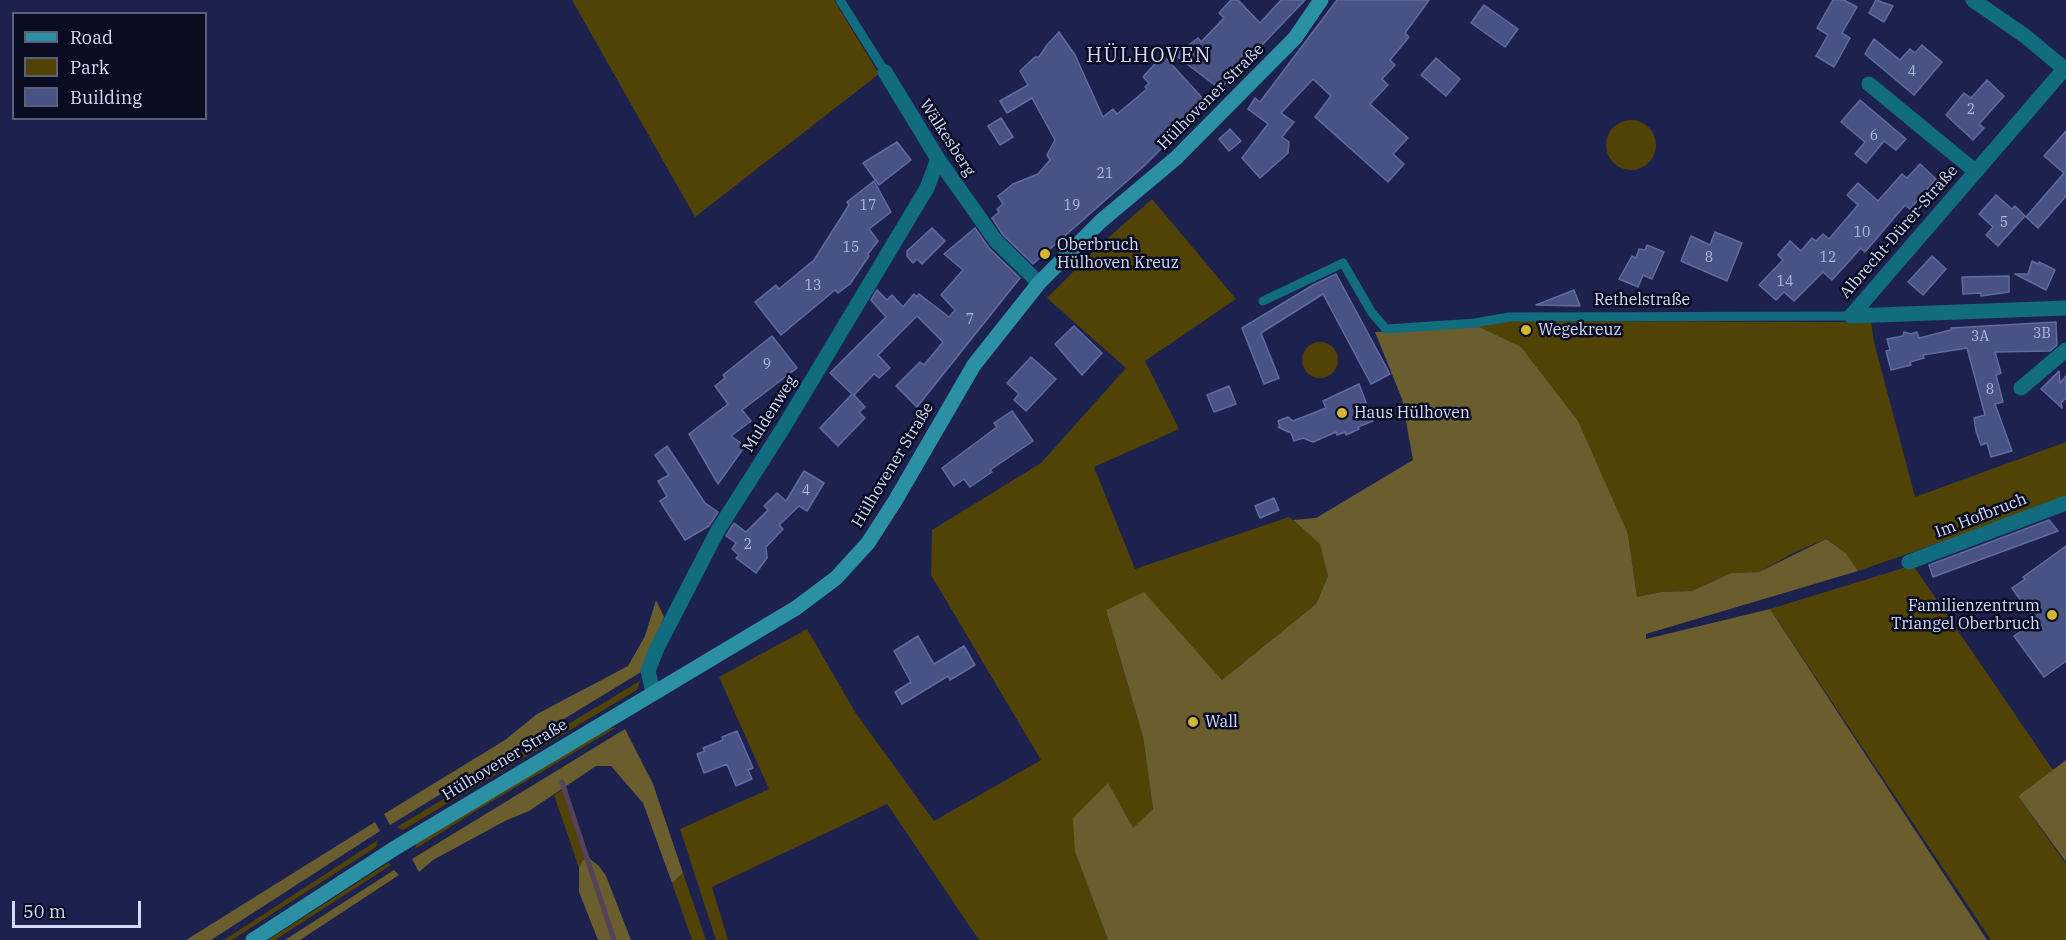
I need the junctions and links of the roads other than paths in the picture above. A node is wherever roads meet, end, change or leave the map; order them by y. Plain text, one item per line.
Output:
1 (840, 0) edge
2 (1321, 0) edge
3 (1973, 0) edge
4 (2065, 69) edge
5 (885, 72) joint
6 (1869, 84) dead end
7 (938, 159) junction
8 (1975, 171) junction
9 (1039, 283) junction
10 (1263, 301) dead end
11 (2066, 308) edge
12 (1851, 316) junction
13 (2066, 350) edge
14 (2021, 388) dead end
15 (2065, 507) edge
16 (1909, 562) dead end
17 (653, 692) junction
18 (253, 940) edge

1 - 5 lane, Wälkesberg
2 - 9 main road, Hülhovener Straße
3 - 4 street
4 - 8 street, Albrecht-Dürer-Straße
5 - 7 street, Wälkesberg
6 - 8 street, Albrecht-Dürer-Straße
7 - 9 street, Wälkesberg
7 - 17 street, Muldenweg
8 - 12 street, Albrecht-Dürer-Straße
9 - 17 main road, Hülhovener Straße
10 - 12 lane, Rethelstraße
11 - 12 street, Rethelstraße
13 - 14 street
15 - 16 street, Im Hofbruch
17 - 18 main road, Hülhovener Straße

